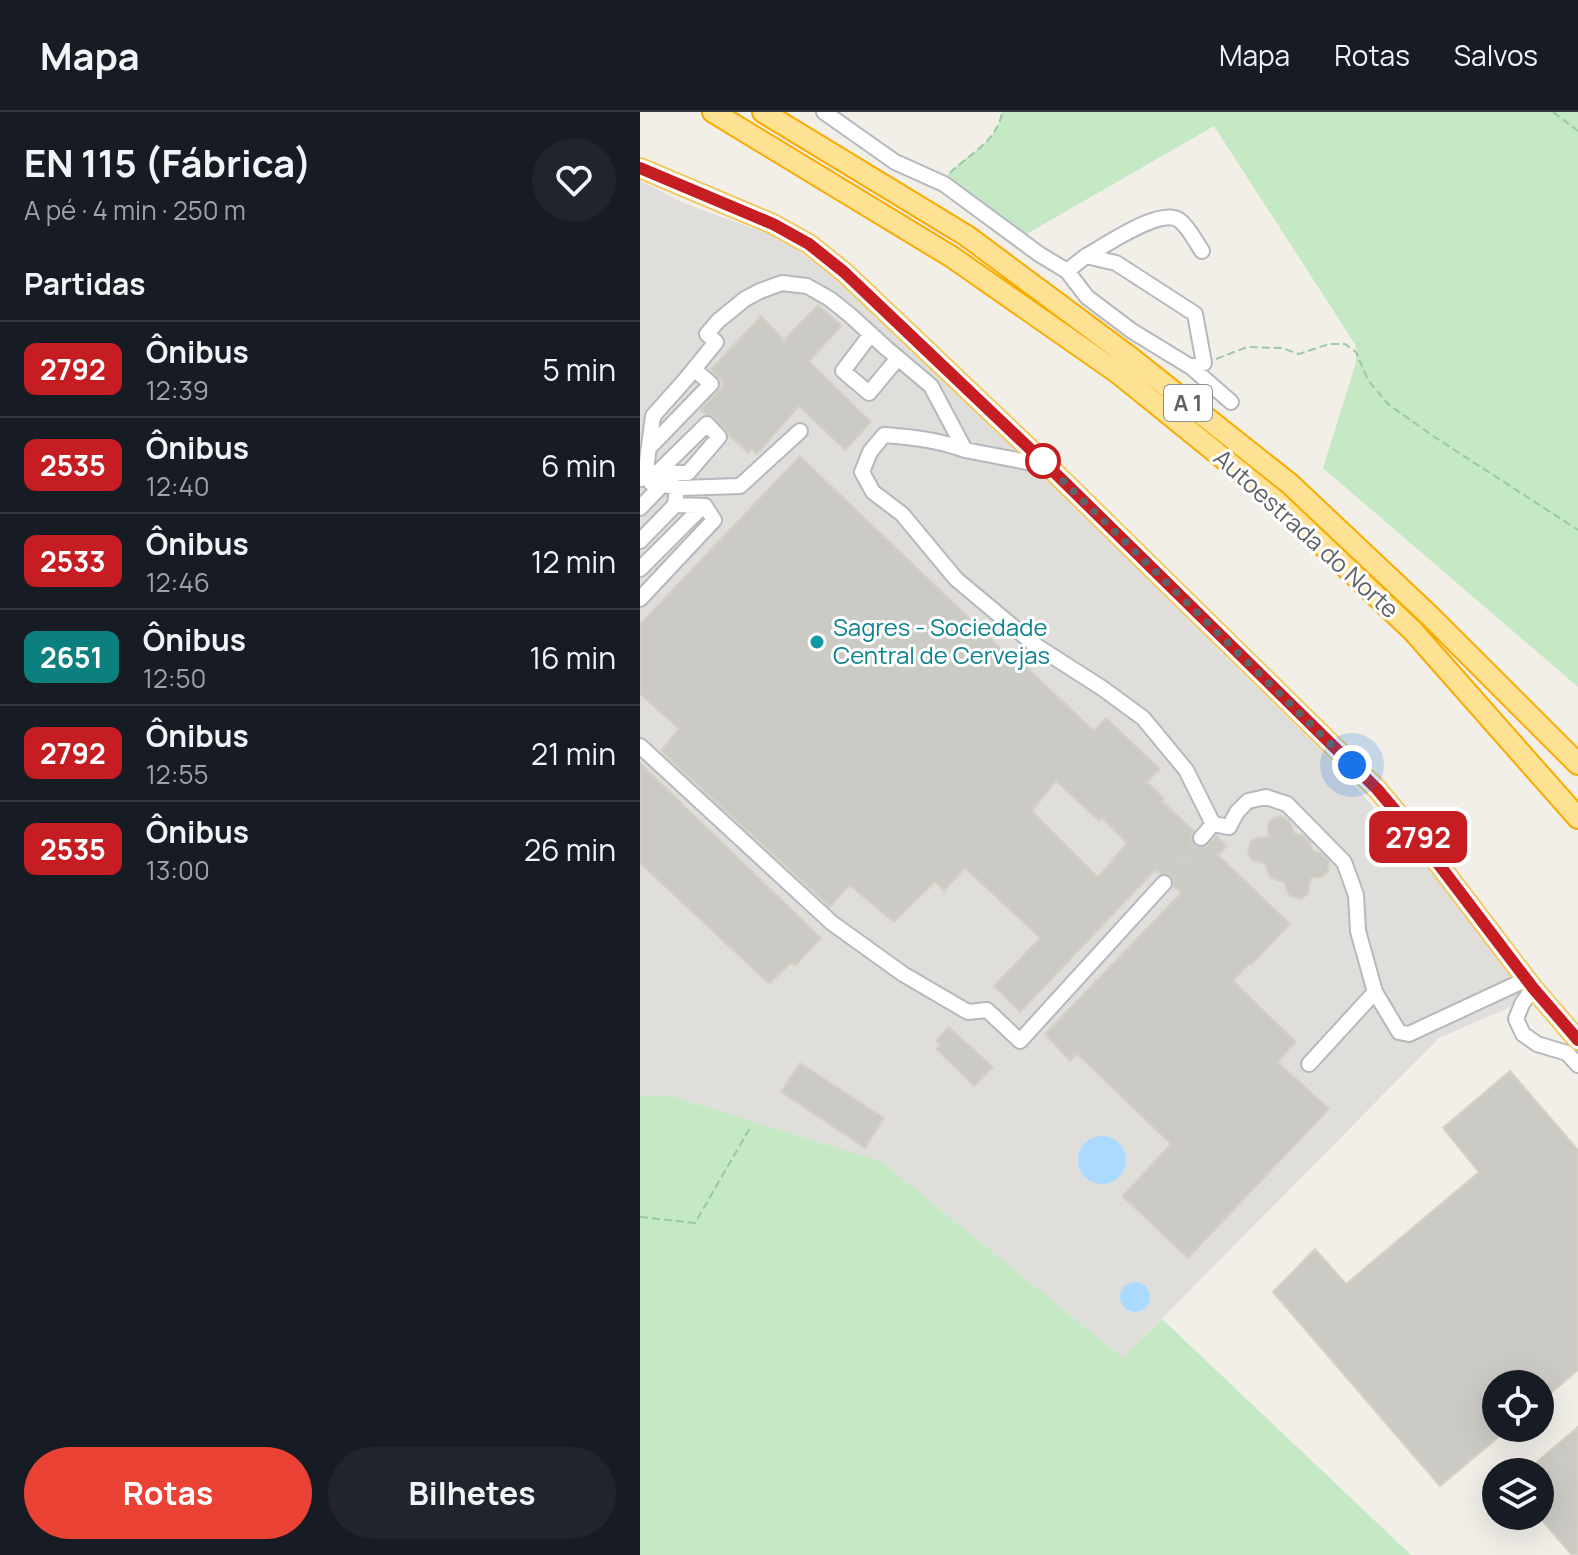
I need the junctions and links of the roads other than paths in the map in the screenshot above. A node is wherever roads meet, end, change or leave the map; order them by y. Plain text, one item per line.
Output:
1 (713, 112) edge
2 (763, 112) edge
3 (824, 112) edge
4 (640, 168) edge
5 (1202, 251) dead end
6 (1086, 256) junction
7 (1067, 271) junction
8 (871, 334) junction
9 (898, 358) junction
10 (1197, 365) junction
11 (694, 369) junction
12 (1231, 402) dead end
13 (800, 431) dead end
14 (649, 448) junction
15 (965, 450) junction
16 (1048, 466) junction
17 (652, 477) edge
18 (677, 487) junction
19 (675, 505) junction
20 (703, 506) junction
21 (640, 508) edge
22 (640, 541) edge
23 (640, 569) edge
24 (640, 599) edge
25 (640, 746) edge
26 (1578, 764) edge
27 (1578, 818) edge
28 (1213, 824) junction
29 (1201, 838) tunnel mouth
30 (1164, 883) tunnel mouth
31 (1530, 984) junction
32 (1375, 992) junction
33 (1578, 1040) edge
34 (1309, 1064) dead end
35 (1578, 1065) edge

1 - 27 highway, Autoestrada do Norte / A 1
2 - 26 highway, Autoestrada do Norte / A 1
3 - 7 street
4 - 16 main road
5 - 6 street
6 - 7 street
6 - 10 street
7 - 10 street
8 - 9 street
8 - 9 street
8 - 11 street
9 - 15 street
10 - 12 street
11 - 14 street
11 - 14 street
13 - 18 street
14 - 17 street
15 - 16 street
15 - 28 street
16 - 31 main road
17 - 18 street
17 - 21 street
18 - 19 street
19 - 20 street
19 - 22 street
20 - 23 street
20 - 24 street
25 - 30 street
28 - 29 street
28 - 32 street
31 - 32 street
31 - 33 main road
31 - 35 street
32 - 34 street

